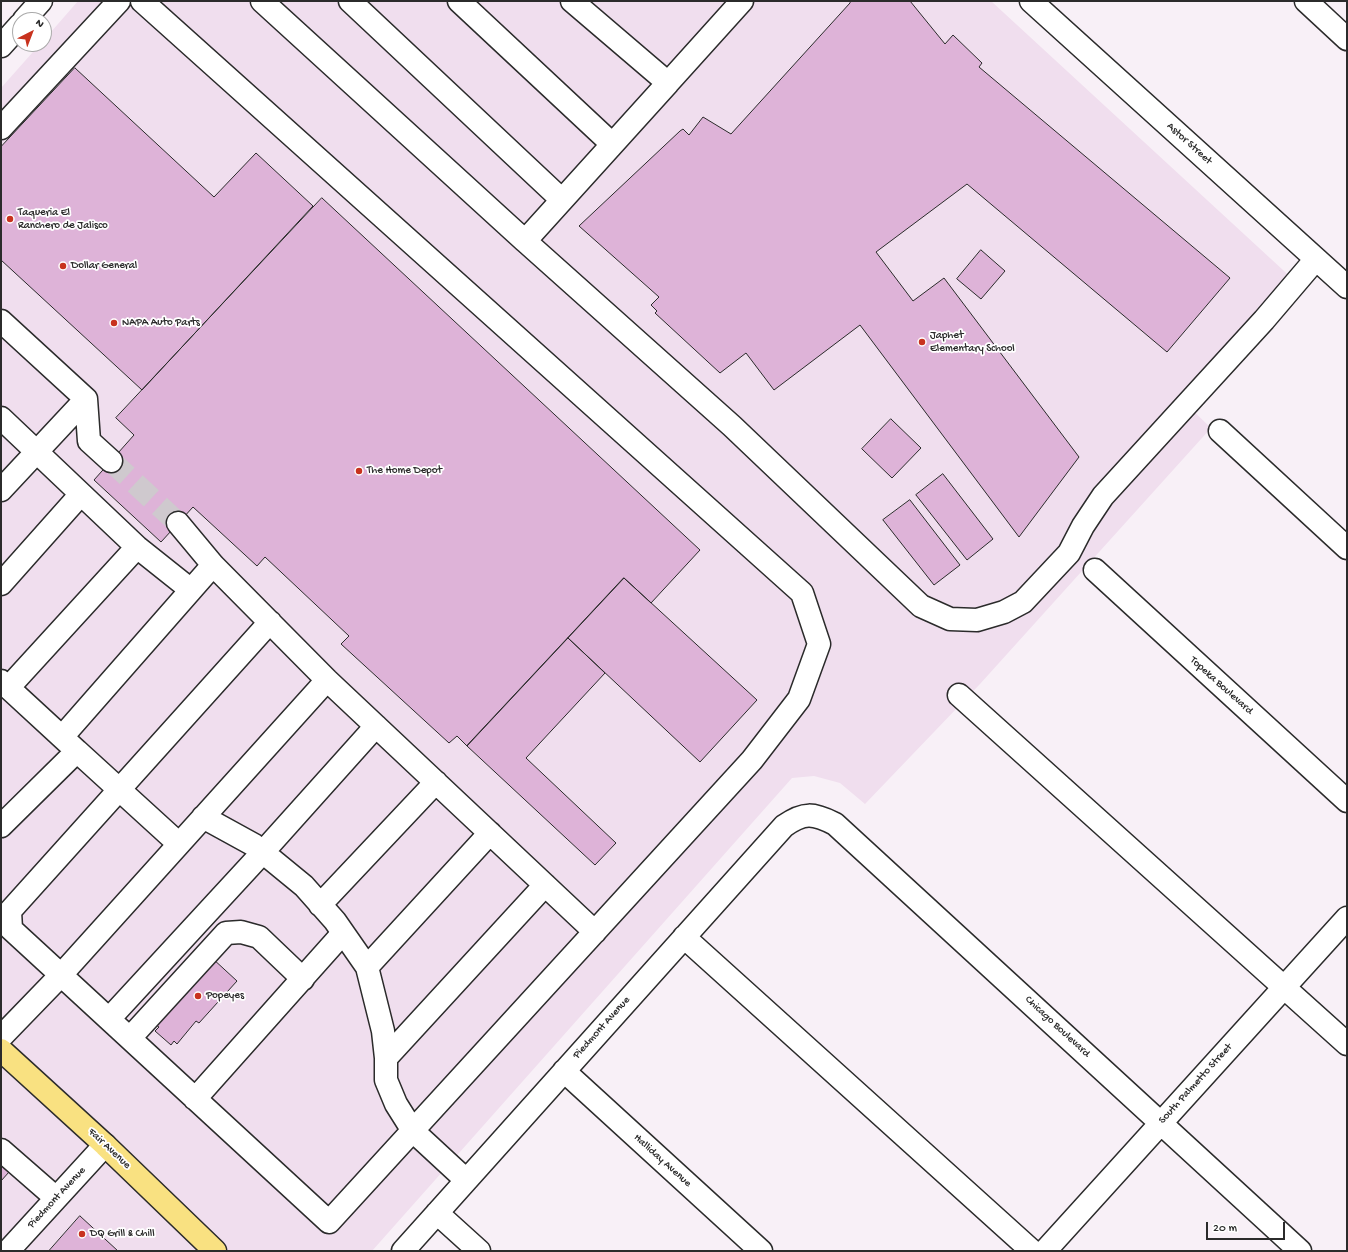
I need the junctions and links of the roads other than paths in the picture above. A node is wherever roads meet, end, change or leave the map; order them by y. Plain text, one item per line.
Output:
1 (41, 1) edge
2 (119, 1) edge
3 (142, 1) edge
4 (263, 1) edge
5 (350, 1) edge
6 (459, 1) edge
7 (572, 1) edge
8 (742, 1) edge
9 (1031, 1) edge
10 (1306, 1) edge
11 (30, 12) edge
12 (1347, 38) edge
13 (668, 83) junction
14 (1, 128) edge
15 (612, 144) junction
16 (562, 200) junction
17 (525, 241) junction
18 (1316, 259) junction
19 (1347, 287) edge
20 (1, 321) edge
21 (86, 399) junction
22 (1, 418) edge
23 (1220, 431) dead end
24 (38, 451) junction
25 (111, 461) tunnel mouth
26 (1, 490) edge
27 (81, 494) junction
28 (178, 523) tunnel mouth
29 (137, 547) junction
30 (1347, 548) edge
31 (213, 565) junction
32 (1094, 570) dead end
33 (1, 584) edge
34 (191, 590) junction
35 (270, 622) junction
36 (327, 680) junction
37 (5, 685) edge
38 (960, 695) dead end
39 (376, 726) junction
40 (70, 744) junction
41 (436, 782) junction
42 (119, 789) junction
43 (1347, 801) edge
44 (808, 816) joint
45 (203, 817) junction
46 (1, 826) edge
47 (490, 833) junction
48 (179, 844) junction
49 (263, 852) junction
50 (545, 885) junction
51 (320, 905) junction
52 (1347, 918) edge
53 (595, 932) junction
54 (343, 933) junction
55 (684, 937) junction
56 (367, 967) junction
57 (61, 975) junction
58 (303, 978) junction
59 (1284, 987) junction
60 (108, 1019) junction
61 (1, 1037) edge
62 (130, 1038) junction
63 (1347, 1044) edge
64 (1, 1050) edge
65 (386, 1058) junction
66 (564, 1071) junction
67 (195, 1099) junction
68 (1161, 1123) junction
69 (413, 1131) junction
70 (105, 1145) junction
71 (1, 1150) edge
72 (466, 1180) junction
73 (56, 1198) junction
74 (437, 1213) junction
75 (8, 1251) edge
76 (215, 1251) edge
77 (403, 1251) edge
78 (479, 1251) edge
79 (761, 1251) edge
80 (1032, 1251) edge
81 (1045, 1251) edge
82 (1300, 1251) edge

1 - 11 street
2 - 14 street
3 - 53 street
4 - 17 street
5 - 16 street
6 - 15 street
7 - 13 street
8 - 13 street
9 - 18 street, Astor Street
10 - 12 street
13 - 15 street
15 - 16 street
16 - 17 street
17 - 18 street
18 - 19 street, Astor Street
20 - 21 street
21 - 24 street
21 - 25 street
22 - 24 street
23 - 30 street
24 - 26 street
24 - 27 street
27 - 29 street
27 - 33 street
28 - 31 street
29 - 34 street
29 - 37 street
31 - 34 street
31 - 35 street
32 - 43 street, Topeka Boulevard
34 - 40 street
35 - 36 street
35 - 42 street
36 - 39 street
36 - 45 street
37 - 40 street
38 - 59 street
39 - 41 street
39 - 49 street
40 - 42 street
40 - 46 street
41 - 47 street
41 - 51 street
42 - 48 street
42 - 57 street
44 - 55 street, Piedmont Avenue
44 - 68 street, Chicago Boulevard
45 - 48 street
45 - 49 street
47 - 50 street
47 - 56 street
48 - 57 street
49 - 51 street
49 - 60 street
50 - 53 street
50 - 65 street
51 - 54 street
52 - 59 street, South Palmetto Street
53 - 69 street
54 - 56 street
54 - 58 street
55 - 66 street, Piedmont Avenue
55 - 80 street
56 - 65 street
57 - 60 street
57 - 61 street
58 - 62 street
58 - 67 street
59 - 63 street
59 - 68 street, South Palmetto Street
60 - 62 street
62 - 67 street
64 - 70 main road, Fair Avenue
65 - 69 street
66 - 72 street, Piedmont Avenue
66 - 79 street, Halliday Avenue
67 - 69 street
68 - 81 street, South Palmetto Street
68 - 82 street, Chicago Boulevard
69 - 72 street
70 - 73 street, Piedmont Avenue
70 - 76 main road, Fair Avenue
71 - 73 street
72 - 74 street, Piedmont Avenue
73 - 75 street, Piedmont Avenue
74 - 77 street, Piedmont Avenue
74 - 78 street

